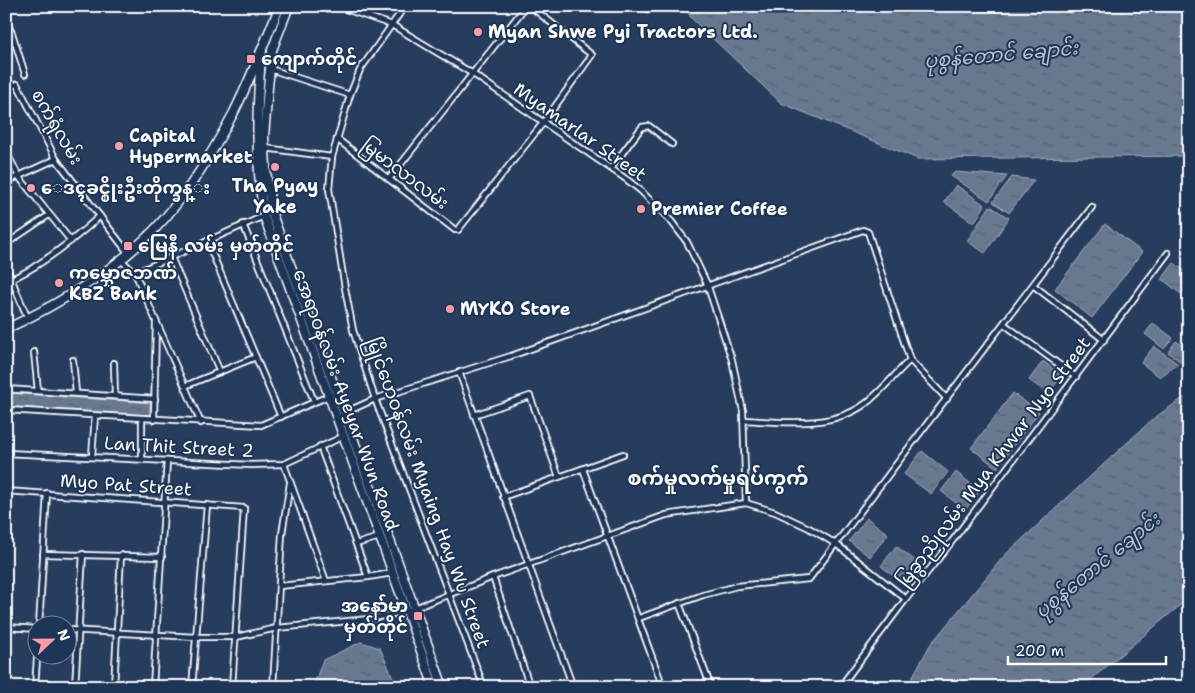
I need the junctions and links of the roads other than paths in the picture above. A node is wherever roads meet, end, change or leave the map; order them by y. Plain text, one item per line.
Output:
1 (280, 6) edge
2 (289, 6) edge
3 (337, 6) edge
4 (372, 6) edge
5 (405, 6) edge
6 (526, 6) edge
7 (530, 6) edge
8 (367, 16) junction
9 (6, 22) edge
10 (392, 25) junction
11 (263, 48) junction
12 (272, 50) junction
13 (270, 69) junction
14 (25, 74) dead end
15 (473, 74) junction
16 (6, 88) edge
17 (350, 95) junction
18 (261, 118) junction
19 (543, 123) junction
20 (337, 139) junction
21 (672, 144) dead end
22 (265, 148) junction
23 (6, 151) edge
24 (332, 157) junction
25 (56, 159) junction
26 (611, 168) junction
27 (19, 177) junction
28 (389, 180) junction
29 (6, 182) edge
30 (1092, 207) dead end
31 (49, 215) junction
32 (268, 215) junction
33 (100, 216) junction
34 (243, 224) junction
35 (71, 241) junction
36 (207, 241) junction
37 (6, 244) edge
38 (1168, 253) dead end
39 (129, 254) junction
40 (171, 257) junction
41 (121, 260) junction
42 (6, 266) edge
43 (135, 274) junction
44 (12, 279) junction
45 (6, 282) edge
46 (708, 284) junction
47 (1033, 285) junction
48 (28, 319) junction
49 (156, 320) junction
50 (1004, 324) junction
51 (6, 329) edge
52 (1104, 340) junction
53 (34, 352) dead end
54 (256, 357) junction
55 (73, 360) dead end
56 (910, 360) junction
57 (114, 362) dead end
58 (220, 372) junction
59 (459, 372) junction
60 (1076, 377) junction
61 (185, 386) junction
62 (6, 389) edge
63 (38, 391) junction
64 (337, 392) junction
65 (76, 393) junction
66 (115, 396) junction
67 (329, 396) junction
68 (947, 398) junction
69 (375, 399) junction
70 (155, 400) junction
71 (314, 401) junction
72 (6, 410) edge
73 (340, 414) junction
74 (474, 415) junction
75 (95, 416) junction
76 (281, 417) junction
77 (142, 419) junction
78 (154, 420) junction
79 (744, 420) junction
80 (202, 423) junction
81 (344, 436) junction
82 (320, 446) junction
83 (6, 453) edge
84 (623, 454) dead end
85 (92, 456) junction
86 (142, 459) junction
87 (167, 461) junction
88 (284, 464) junction
89 (583, 469) junction
90 (559, 477) junction
91 (290, 483) junction
92 (7, 491) edge
93 (47, 493) junction
94 (503, 497) junction
95 (165, 502) junction
96 (746, 503) junction
97 (207, 505) junction
98 (6, 522) edge
99 (380, 536) junction
100 (607, 536) junction
101 (356, 544) junction
102 (836, 544) junction
103 (43, 554) junction
104 (83, 554) junction
105 (121, 555) junction
106 (162, 557) junction
107 (528, 565) junction
108 (393, 573) junction
109 (368, 577) junction
110 (492, 577) junction
111 (326, 581) junction
112 (279, 586) junction
113 (448, 594) junction
114 (906, 599) junction
115 (679, 603) junction
116 (415, 608) junction
117 (407, 611) junction
118 (39, 616) edge
119 (639, 618) junction
120 (6, 627) edge
121 (28, 627) edge
122 (277, 628) junction
123 (79, 631) junction
124 (117, 633) junction
125 (156, 635) junction
126 (196, 637) junction
127 (236, 637) junction
128 (36, 666) edge
129 (35, 687) edge
130 (75, 687) edge
131 (114, 687) edge
132 (153, 687) edge
133 (192, 687) edge
134 (232, 687) edge
135 (273, 687) edge
136 (434, 687) edge
137 (443, 687) edge
138 (484, 687) edge
139 (530, 687) edge
140 (573, 687) edge
141 (664, 687) edge
142 (710, 687) edge
143 (840, 687) edge

1 - 11 main road
2 - 12 main road
3 - 8 street, Myamarlar Street
4 - 8 street
5 - 10 street, မြိုင်ဟေဝန်လမ်း Myaing Hay Wu Street
6 - 15 street
7 - 19 street
8 - 10 street, Myamarlar Street
9 - 14 street
10 - 15 street, Myamarlar Street
10 - 17 street, မြိုင်ဟေဝန်လမ်း Myaing Hay Wu Street
11 - 12 main road
11 - 18 main road
11 - 39 main road
12 - 13 main road
13 - 17 street
13 - 18 main road
15 - 19 street, Myamarlar Street
15 - 28 street
16 - 25 street, စက်ရုံလမ်း
17 - 20 street, မြိုင်ဟေဝန်လမ်း Myaing Hay Wu Street
18 - 22 main road, အေရာဝန်လမ်း Ayeyar Wun Road
18 - 32 main road, အေရာဝန်လမ်း Ayeyar Wun Road
19 - 26 street, Myamarlar Street
19 - 28 street, မြမာလာလမ်း
20 - 24 street, မြိုင်ဟေဝန်လမ်း Myaing Hay Wu Street
20 - 28 street, မြမာလာလမ်း
21 - 26 street
22 - 24 street
22 - 32 main road, အေရာဝန်လမ်း Ayeyar Wun Road
23 - 27 street
24 - 69 street, မြိုင်ဟေဝန်လမ်း Myaing Hay Wu Street
25 - 27 street
25 - 33 street, စက်ရုံလမ်း
26 - 46 street, Myamarlar Street
27 - 29 street
27 - 31 street
30 - 47 street
31 - 35 street
31 - 37 street
32 - 34 street
32 - 64 main road, အေရာဝန်လမ်း Ayeyar Wun Road
32 - 67 main road, အေရာဝန်လမ်း Ayeyar Wun Road
33 - 35 street
33 - 39 street, စက်ရုံလမ်း
34 - 36 street
34 - 71 street
35 - 44 street
36 - 40 street
36 - 54 street
38 - 52 street, မြခွာညိုလမ်း Mya Khwar Nyo Street
39 - 41 main road
40 - 43 street
40 - 58 street
41 - 43 street
41 - 48 main road
42 - 44 street
43 - 49 street
44 - 45 street
44 - 48 street
46 - 56 street
46 - 59 street
46 - 79 street, Myamarlar Street
47 - 50 street
47 - 52 street
48 - 51 main road
49 - 61 street
49 - 70 street
50 - 60 street
50 - 68 street
52 - 60 street, မြခွာညိုလမ်း Mya Khwar Nyo Street
53 - 63 street
54 - 58 street
54 - 76 street
55 - 65 street
56 - 68 street
56 - 79 street
57 - 66 street
58 - 61 street
59 - 69 street
59 - 74 street
60 - 114 street, မြခွာညိုလမ်း Mya Khwar Nyo Street
61 - 80 street
62 - 63 street
63 - 65 street
64 - 67 street
64 - 73 main road, အေရာဝန်လမ်း Ayeyar Wun Road
65 - 66 street
66 - 70 street
67 - 71 street
67 - 73 main road, အေရာဝန်လမ်း Ayeyar Wun Road
68 - 102 street
69 - 73 street
69 - 113 street, မြိုင်ဟေဝန်လမ်း Myaing Hay Wu Street
70 - 78 street
71 - 76 street
72 - 75 street
73 - 81 main road, အေရာဝန်လမ်း Ayeyar Wun Road
73 - 116 main road, အေရာဝန်လမ်း Ayeyar Wun Road
74 - 90 street
74 - 94 street
75 - 77 street
75 - 85 street
76 - 80 street
77 - 78 street
77 - 86 street
78 - 80 street
79 - 96 street, Myamarlar Street
81 - 82 street, Lan Thit Street 2
81 - 99 main road, အေရာဝန်လမ်း Ayeyar Wun Road
82 - 88 street, Lan Thit Street 2
82 - 101 street
83 - 85 street, Lan Thit Street 2
84 - 89 street
85 - 86 street, Lan Thit Street 2
86 - 87 street, Lan Thit Street 2
87 - 88 street, Lan Thit Street 2
87 - 95 street
88 - 91 street
89 - 90 street
89 - 100 street
90 - 94 street
91 - 111 street
91 - 112 street
92 - 93 street, Myo Pat Street
92 - 98 street
93 - 95 street, Myo Pat Street
93 - 103 street
94 - 107 street
95 - 97 street, Myo Pat Street
95 - 106 street
96 - 100 street
96 - 102 street
97 - 126 street
97 - 127 street, Myo Pat Street
99 - 101 street
99 - 108 main road, အေရာဝန်လမ်း Ayeyar Wun Road
100 - 107 street
100 - 119 street
101 - 109 street
102 - 114 street
102 - 115 street
103 - 104 street
103 - 118 street
104 - 105 street
104 - 123 street
105 - 106 street
105 - 124 street
106 - 125 street
107 - 110 street
107 - 140 street
108 - 109 street
108 - 117 main road, အေရာဝန်လမ်း Ayeyar Wun Road
109 - 111 street
110 - 113 street
110 - 139 street
111 - 112 street
112 - 122 street
113 - 116 street
113 - 138 street, မြိုင်ဟေဝန်လမ်း Myaing Hay Wu Street
114 - 143 street, မြခွာညိုလမ်း Mya Khwar Nyo Street
115 - 119 street
115 - 142 street
116 - 117 street
116 - 137 main road, အေရာဝန်လမ်း Ayeyar Wun Road
117 - 122 street
117 - 136 main road, အေရာဝန်လမ်း Ayeyar Wun Road
119 - 141 street
120 - 121 street
122 - 127 street
122 - 135 street
123 - 124 street
123 - 130 street
124 - 125 street
124 - 131 street
125 - 126 street
125 - 132 street
126 - 127 street
126 - 133 street
127 - 134 street
128 - 129 street

